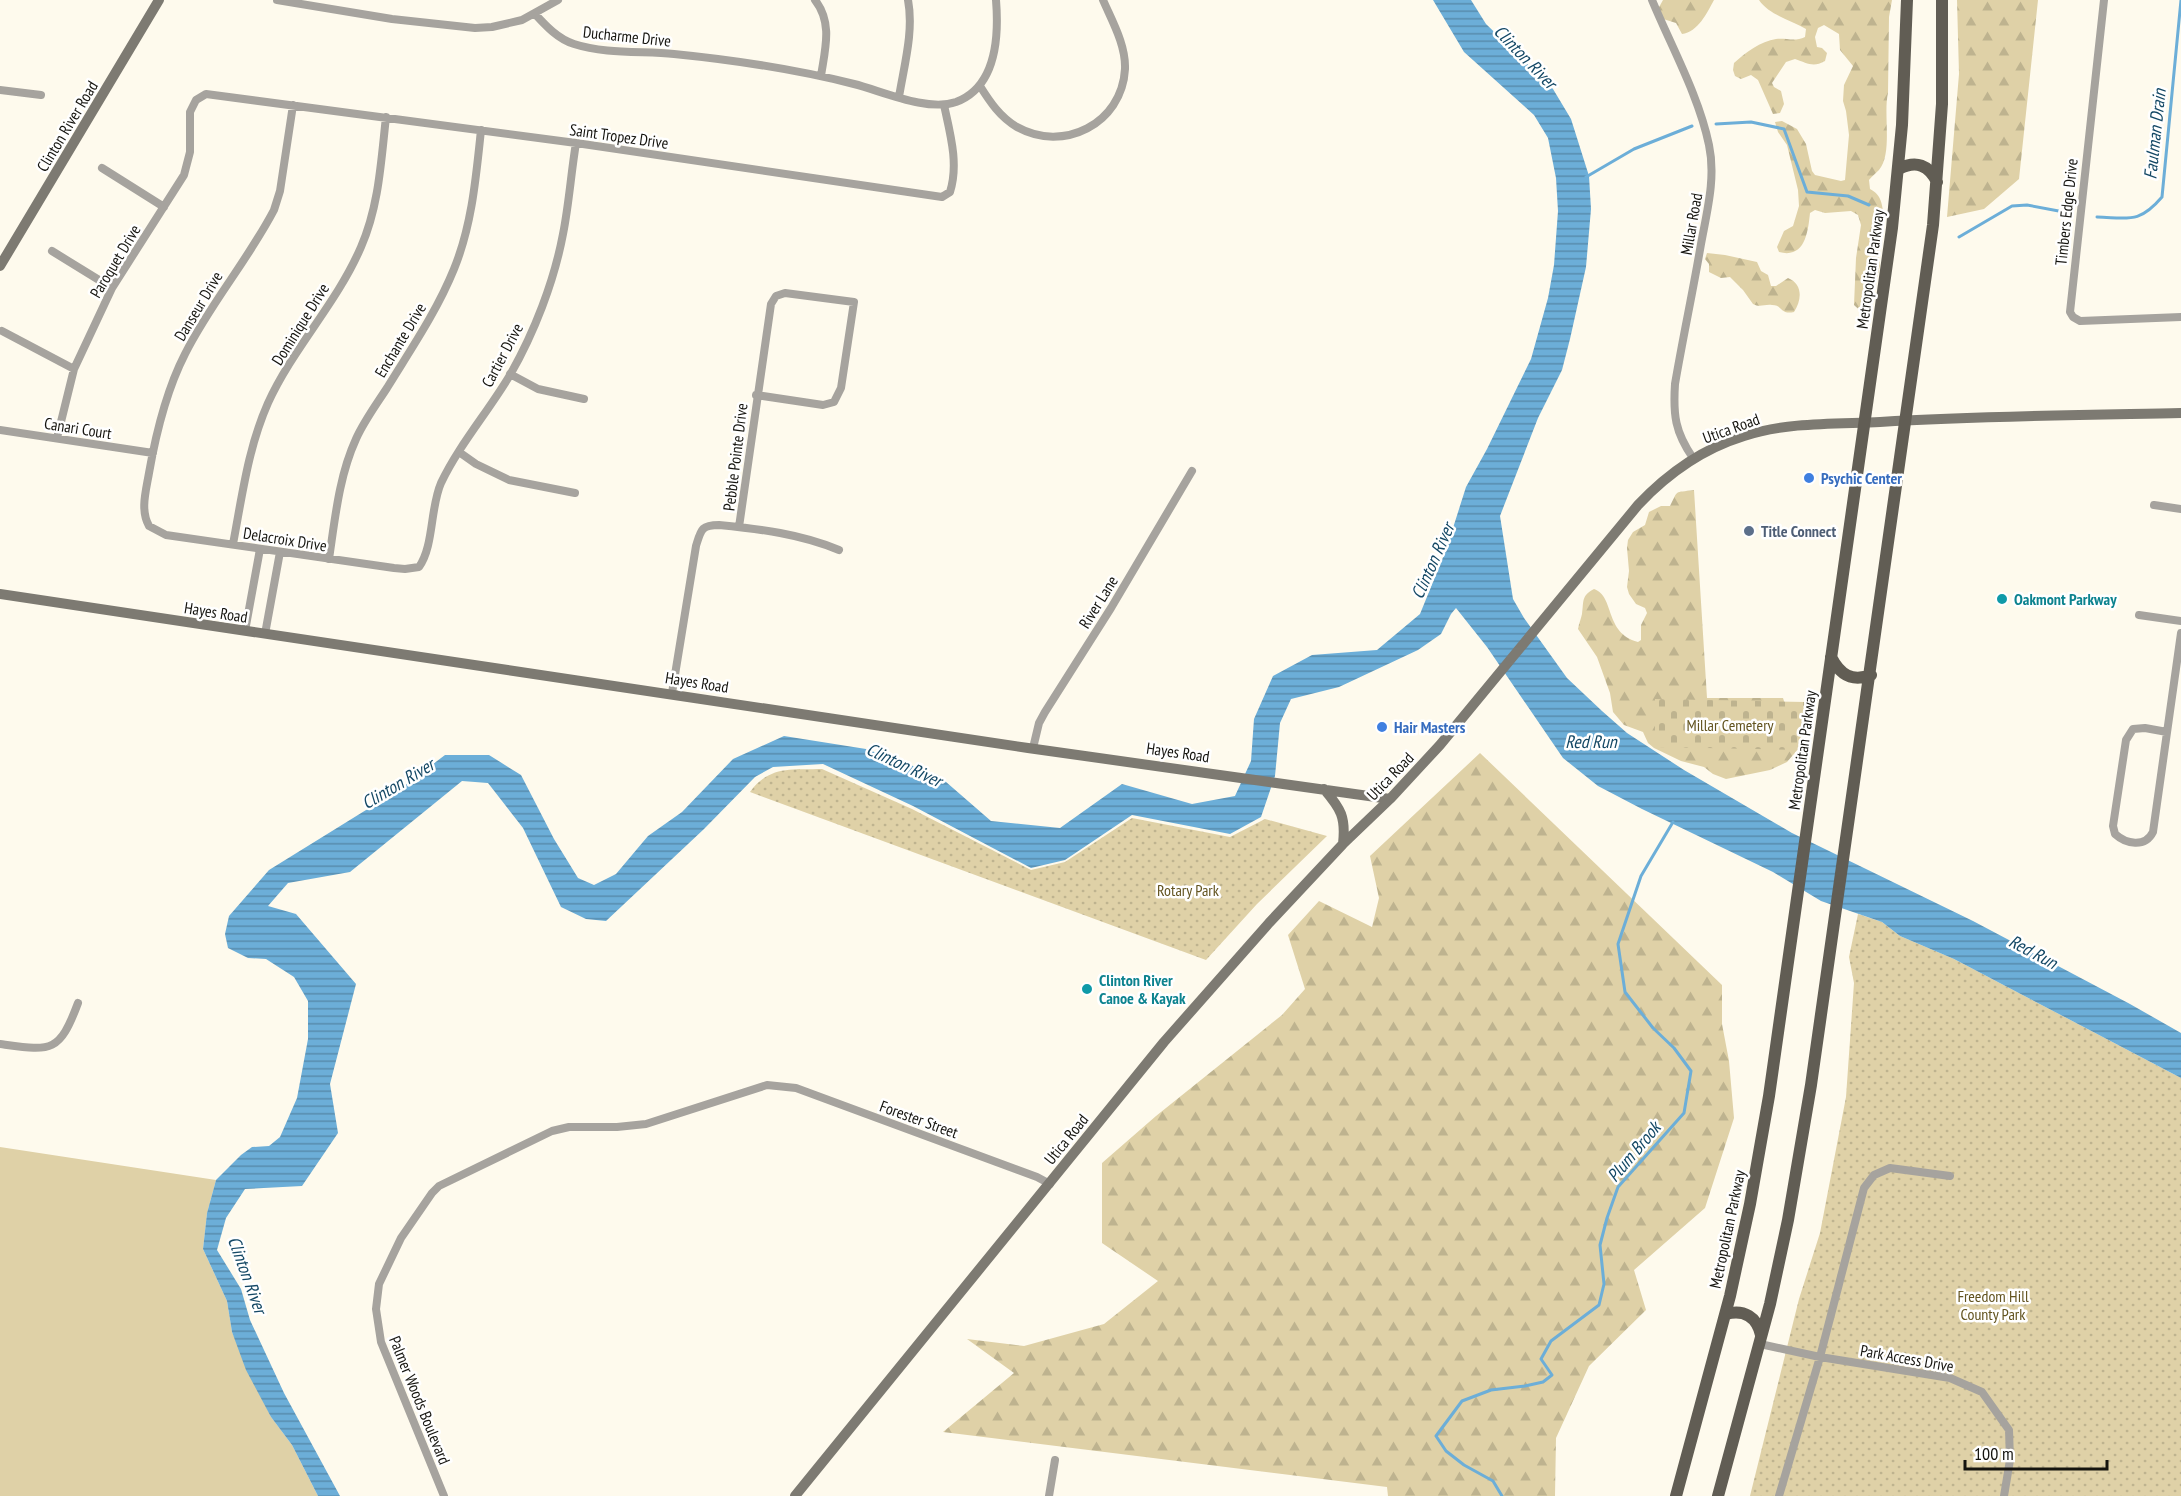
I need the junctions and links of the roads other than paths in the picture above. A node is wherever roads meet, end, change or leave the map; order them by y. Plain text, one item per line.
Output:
1 (159, 0) edge
2 (277, 0) edge
3 (558, 0) edge
4 (815, 0) edge
5 (908, 0) edge
6 (996, 0) edge
7 (1103, 0) edge
8 (1652, 0) edge
9 (1907, 0) edge
10 (1942, 0) edge
11 (2104, 0) edge
12 (535, 14) junction
13 (821, 76) junction
14 (980, 86) junction
15 (0, 90) edge
16 (41, 95) dead end
17 (899, 97) junction
18 (196, 100) joint
19 (293, 105) junction
20 (944, 105) junction
21 (386, 117) junction
22 (481, 130) junction
23 (576, 143) junction
24 (102, 168) dead end
25 (1899, 169) junction
26 (1937, 183) junction
27 (164, 207) junction
28 (52, 251) dead end
29 (0, 266) edge
30 (112, 288) junction
31 (2181, 317) edge
32 (2, 331) dead end
33 (74, 369) junction
34 (510, 374) junction
35 (756, 395) junction
36 (584, 399) dead end
37 (2181, 413) edge
38 (1906, 420) junction
39 (1865, 422) junction
40 (0, 430) edge
41 (57, 438) junction
42 (459, 452) junction
43 (153, 453) junction
44 (1693, 458) junction
45 (1192, 471) dead end
46 (575, 493) dead end
47 (2154, 505) dead end
48 (2181, 509) edge
49 (149, 526) joint
50 (739, 527) junction
51 (233, 544) junction
52 (260, 549) junction
53 (839, 550) dead end
54 (280, 552) junction
55 (329, 559) junction
56 (419, 567) joint
57 (0, 594) edge
58 (2139, 615) dead end
59 (2181, 621) edge
60 (245, 631) junction
61 (2181, 633) edge
62 (265, 634) junction
63 (1831, 657) junction
64 (1871, 675) junction
65 (672, 693) junction
66 (2167, 732) junction
67 (1033, 748) junction
68 (1323, 789) junction
69 (1390, 799) junction
70 (1343, 844) junction
71 (78, 1004) dead end
72 (0, 1044) edge
73 (778, 1084) joint
74 (1950, 1176) dead end
75 (1050, 1184) junction
76 (1726, 1314) junction
77 (1761, 1340) junction
78 (1820, 1357) junction
79 (1055, 1460) dead end
80 (444, 1496) edge
81 (795, 1496) edge
82 (1049, 1496) edge
83 (1676, 1496) edge
84 (1718, 1496) edge
85 (1779, 1496) edge
86 (2004, 1496) edge

1 - 29 street, Clinton River Road
2 - 12 street
3 - 12 street
4 - 13 street
5 - 17 street
6 - 14 street
7 - 14 street
8 - 44 street, Millar Road
9 - 25 main road, Metropolitan Parkway
10 - 26 main road
11 - 31 street, Timbers Edge Drive
12 - 13 street, Ducharme Drive
13 - 17 street, Ducharme Drive
14 - 20 street
15 - 16 street
17 - 20 street, Ducharme Drive
18 - 19 street, Saint Tropez Drive
18 - 27 street, Paroquet Drive
19 - 21 street, Saint Tropez Drive
19 - 43 street, Danseur Drive
20 - 23 street, Saint Tropez Drive
21 - 22 street, Saint Tropez Drive
21 - 51 street, Dominique Drive
22 - 23 street, Saint Tropez Drive
22 - 55 street, Enchante Drive
23 - 34 street, Cartier Drive
24 - 27 street
25 - 26 main road
25 - 39 main road, Metropolitan Parkway
26 - 38 main road
27 - 30 street, Paroquet Drive
28 - 30 street
30 - 33 street, Paroquet Drive
32 - 33 street
33 - 41 street, Paroquet Drive
34 - 36 street
34 - 42 street, Cartier Drive
35 - 35 street, Pebble Pointe Drive
35 - 50 street, Pebble Pointe Drive
37 - 38 street, Utica Road
38 - 39 street, Utica Road
38 - 64 main road
39 - 44 street, Utica Road
39 - 63 main road, Metropolitan Parkway
40 - 41 street, Canari Court
41 - 43 street, Canari Court
42 - 46 street
42 - 56 street, Cartier Drive
43 - 49 street, Danseur Drive
44 - 69 street, Utica Road
45 - 67 street, River Lane
47 - 48 street
49 - 51 street, Delacroix Drive
50 - 53 street
50 - 65 street, Pebble Pointe Drive
51 - 52 street, Delacroix Drive
52 - 54 street, Delacroix Drive
52 - 60 street
54 - 55 street, Delacroix Drive
54 - 62 street
55 - 56 street, Delacroix Drive
57 - 60 street, Hayes Road
58 - 59 street
60 - 62 street, Hayes Road
61 - 66 street
62 - 65 street, Hayes Road
63 - 64 main road
63 - 76 main road, Metropolitan Parkway
64 - 77 main road
65 - 67 street, Hayes Road
66 - 66 street
67 - 68 street, Hayes Road
68 - 69 street, Hayes Road
68 - 70 street
69 - 70 street, Utica Road
70 - 75 street, Utica Road
71 - 72 street
73 - 75 street, Forester Street
73 - 80 street, Palmer Woods Boulevard
74 - 78 street
75 - 81 street, Utica Road
76 - 77 main road
76 - 83 main road, Metropolitan Parkway
77 - 78 street, Park Access Drive
77 - 84 main road
78 - 85 street
78 - 86 street, Park Access Drive
79 - 82 street

